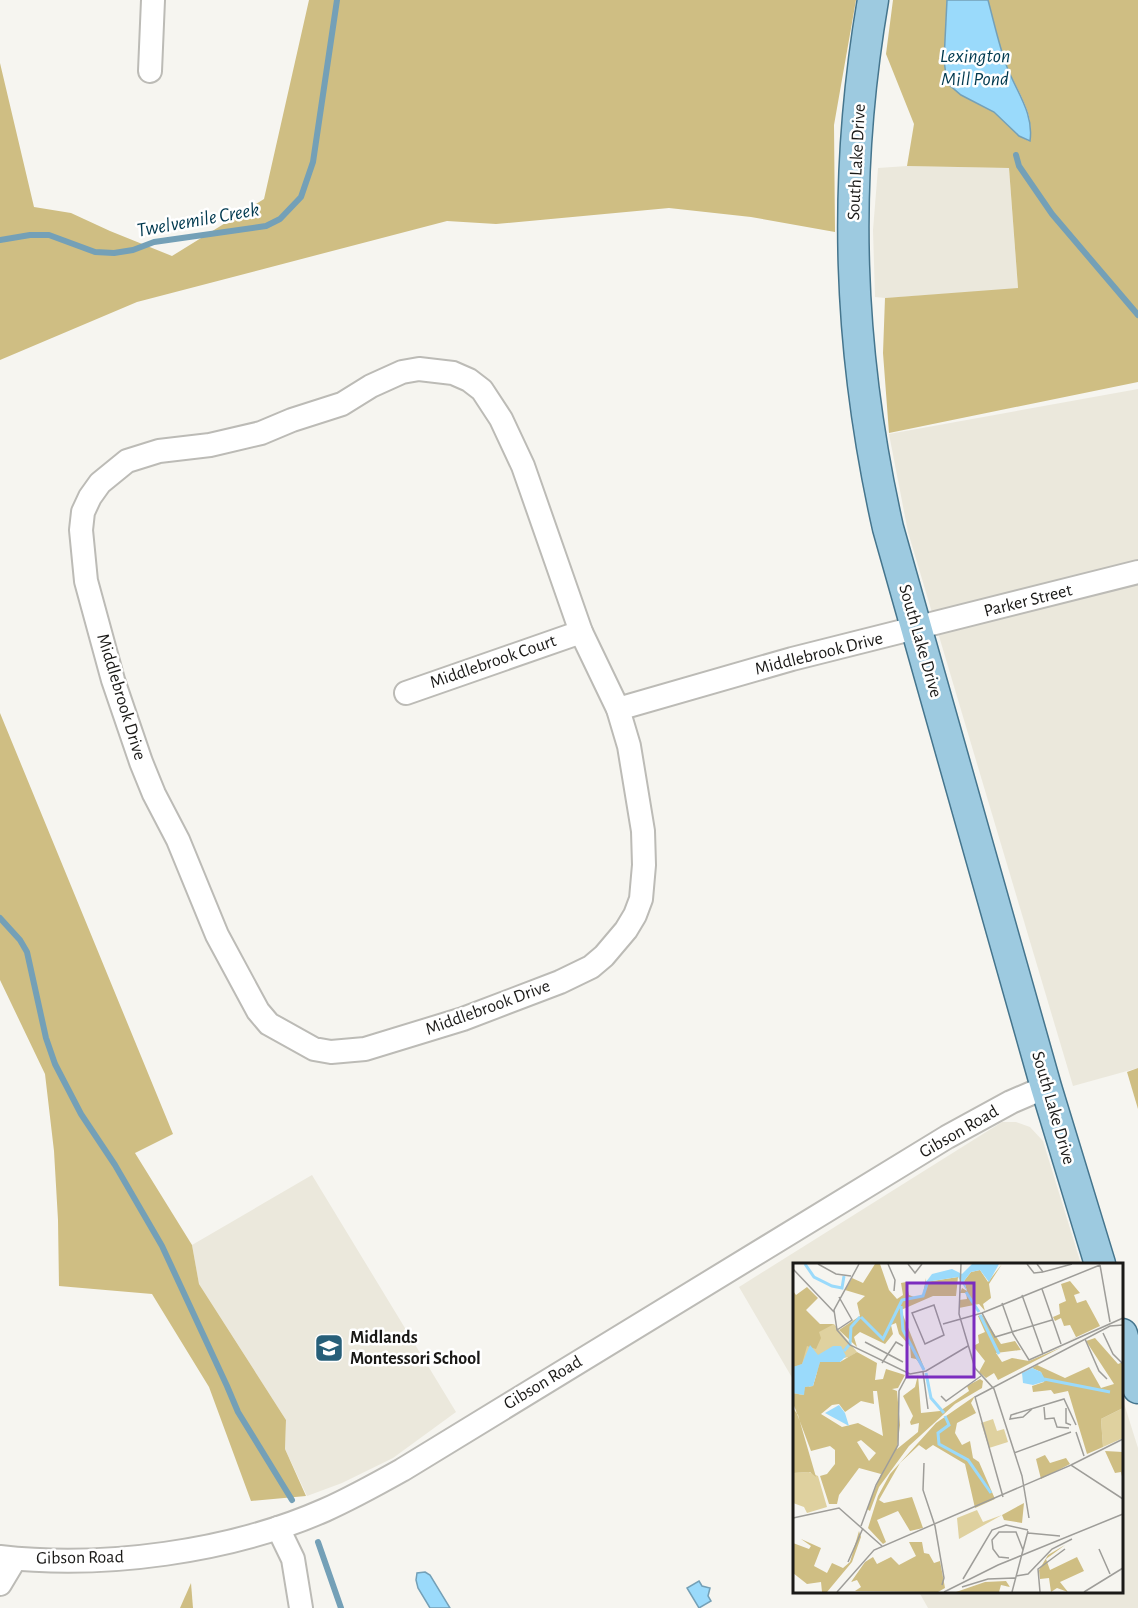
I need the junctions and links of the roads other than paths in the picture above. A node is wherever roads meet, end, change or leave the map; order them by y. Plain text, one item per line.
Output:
1 (153, 0) edge
2 (873, 0) edge
3 (150, 71) dead end
4 (1138, 572) edge
5 (917, 629) junction
6 (581, 632) junction
7 (406, 693) dead end
8 (618, 709) junction
9 (1046, 1087) junction
10 (1100, 1263) edge
11 (1123, 1337) edge
12 (1138, 1388) edge
13 (278, 1528) junction
14 (8, 1558) edge
15 (0, 1584) edge
16 (301, 1608) edge

1 - 3 street
2 - 5 main road, South Lake Drive
4 - 5 street, Parker Street
5 - 8 street, Middlebrook Drive
5 - 9 main road, South Lake Drive
6 - 7 street, Middlebrook Court
6 - 8 street, Middlebrook Drive
6 - 8 street, Middlebrook Drive
9 - 10 main road, South Lake Drive
9 - 13 street, Gibson Road
11 - 12 main road
13 - 14 street, Gibson Road
13 - 16 street
14 - 15 street

